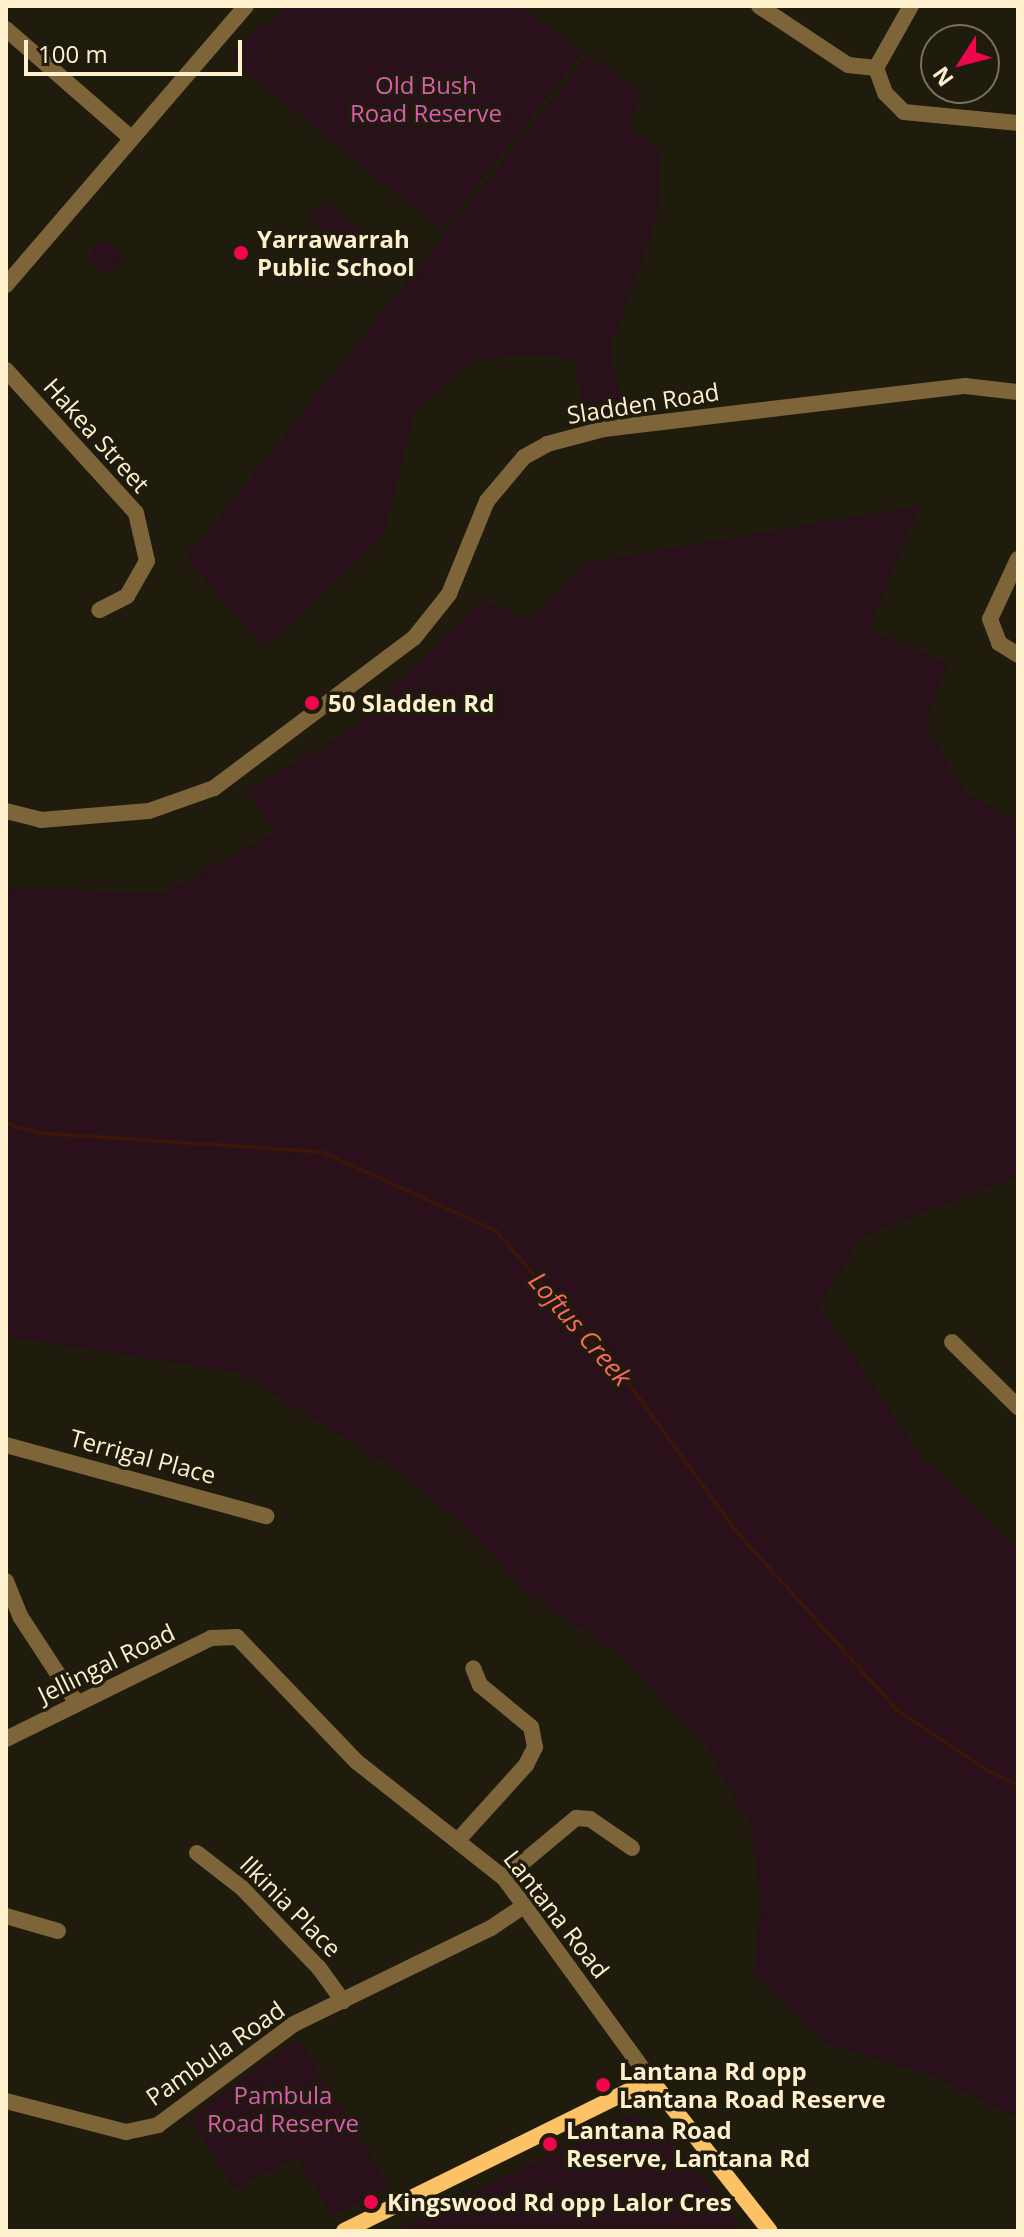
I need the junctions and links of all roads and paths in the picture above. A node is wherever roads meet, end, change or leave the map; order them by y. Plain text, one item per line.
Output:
1 (246, 6) edge
2 (759, 6) edge
3 (911, 6) edge
4 (6, 29) edge
5 (876, 68) junction
6 (1018, 123) edge
7 (131, 138) junction
8 (6, 285) edge
9 (6, 370) edge
10 (1018, 392) edge
11 (1018, 559) edge
12 (99, 610) dead end
13 (1018, 655) edge
14 (6, 811) edge
15 (952, 1342) dead end
16 (1014, 1396) edge
17 (6, 1445) edge
18 (266, 1516) dead end
19 (6, 1581) edge
20 (229, 1634) joint
21 (473, 1668) dead end
22 (77, 1703) junction
23 (6, 1739) edge
24 (459, 1839) junction
25 (632, 1848) dead end
26 (197, 1853) dead end
27 (504, 1878) junction
28 (524, 1906) junction
29 (6, 1916) edge
30 (58, 1931) dead end
31 (343, 2001) junction
32 (651, 2080) junction
33 (6, 2101) edge
34 (344, 2231) edge
35 (770, 2231) edge

1 - 7 street
2 - 5 street
3 - 5 street
4 - 7 street
5 - 6 street
7 - 8 street
9 - 12 street, Hakea Street
10 - 14 street, Sladden Road
11 - 13 street
15 - 16 street
17 - 18 street, Terrigal Place
19 - 22 street
20 - 22 street, Jellingal Road
20 - 24 street, Lantana Road
21 - 24 street
22 - 23 street, Jellingal Road
24 - 27 street, Lantana Road
25 - 27 street
26 - 31 street, Ilkinia Place
27 - 28 street, Lantana Road
28 - 31 street, Pambula Road
28 - 32 street, Lantana Road
29 - 30 street
31 - 33 street, Pambula Road
32 - 34 street
32 - 35 street, Lantana Road

